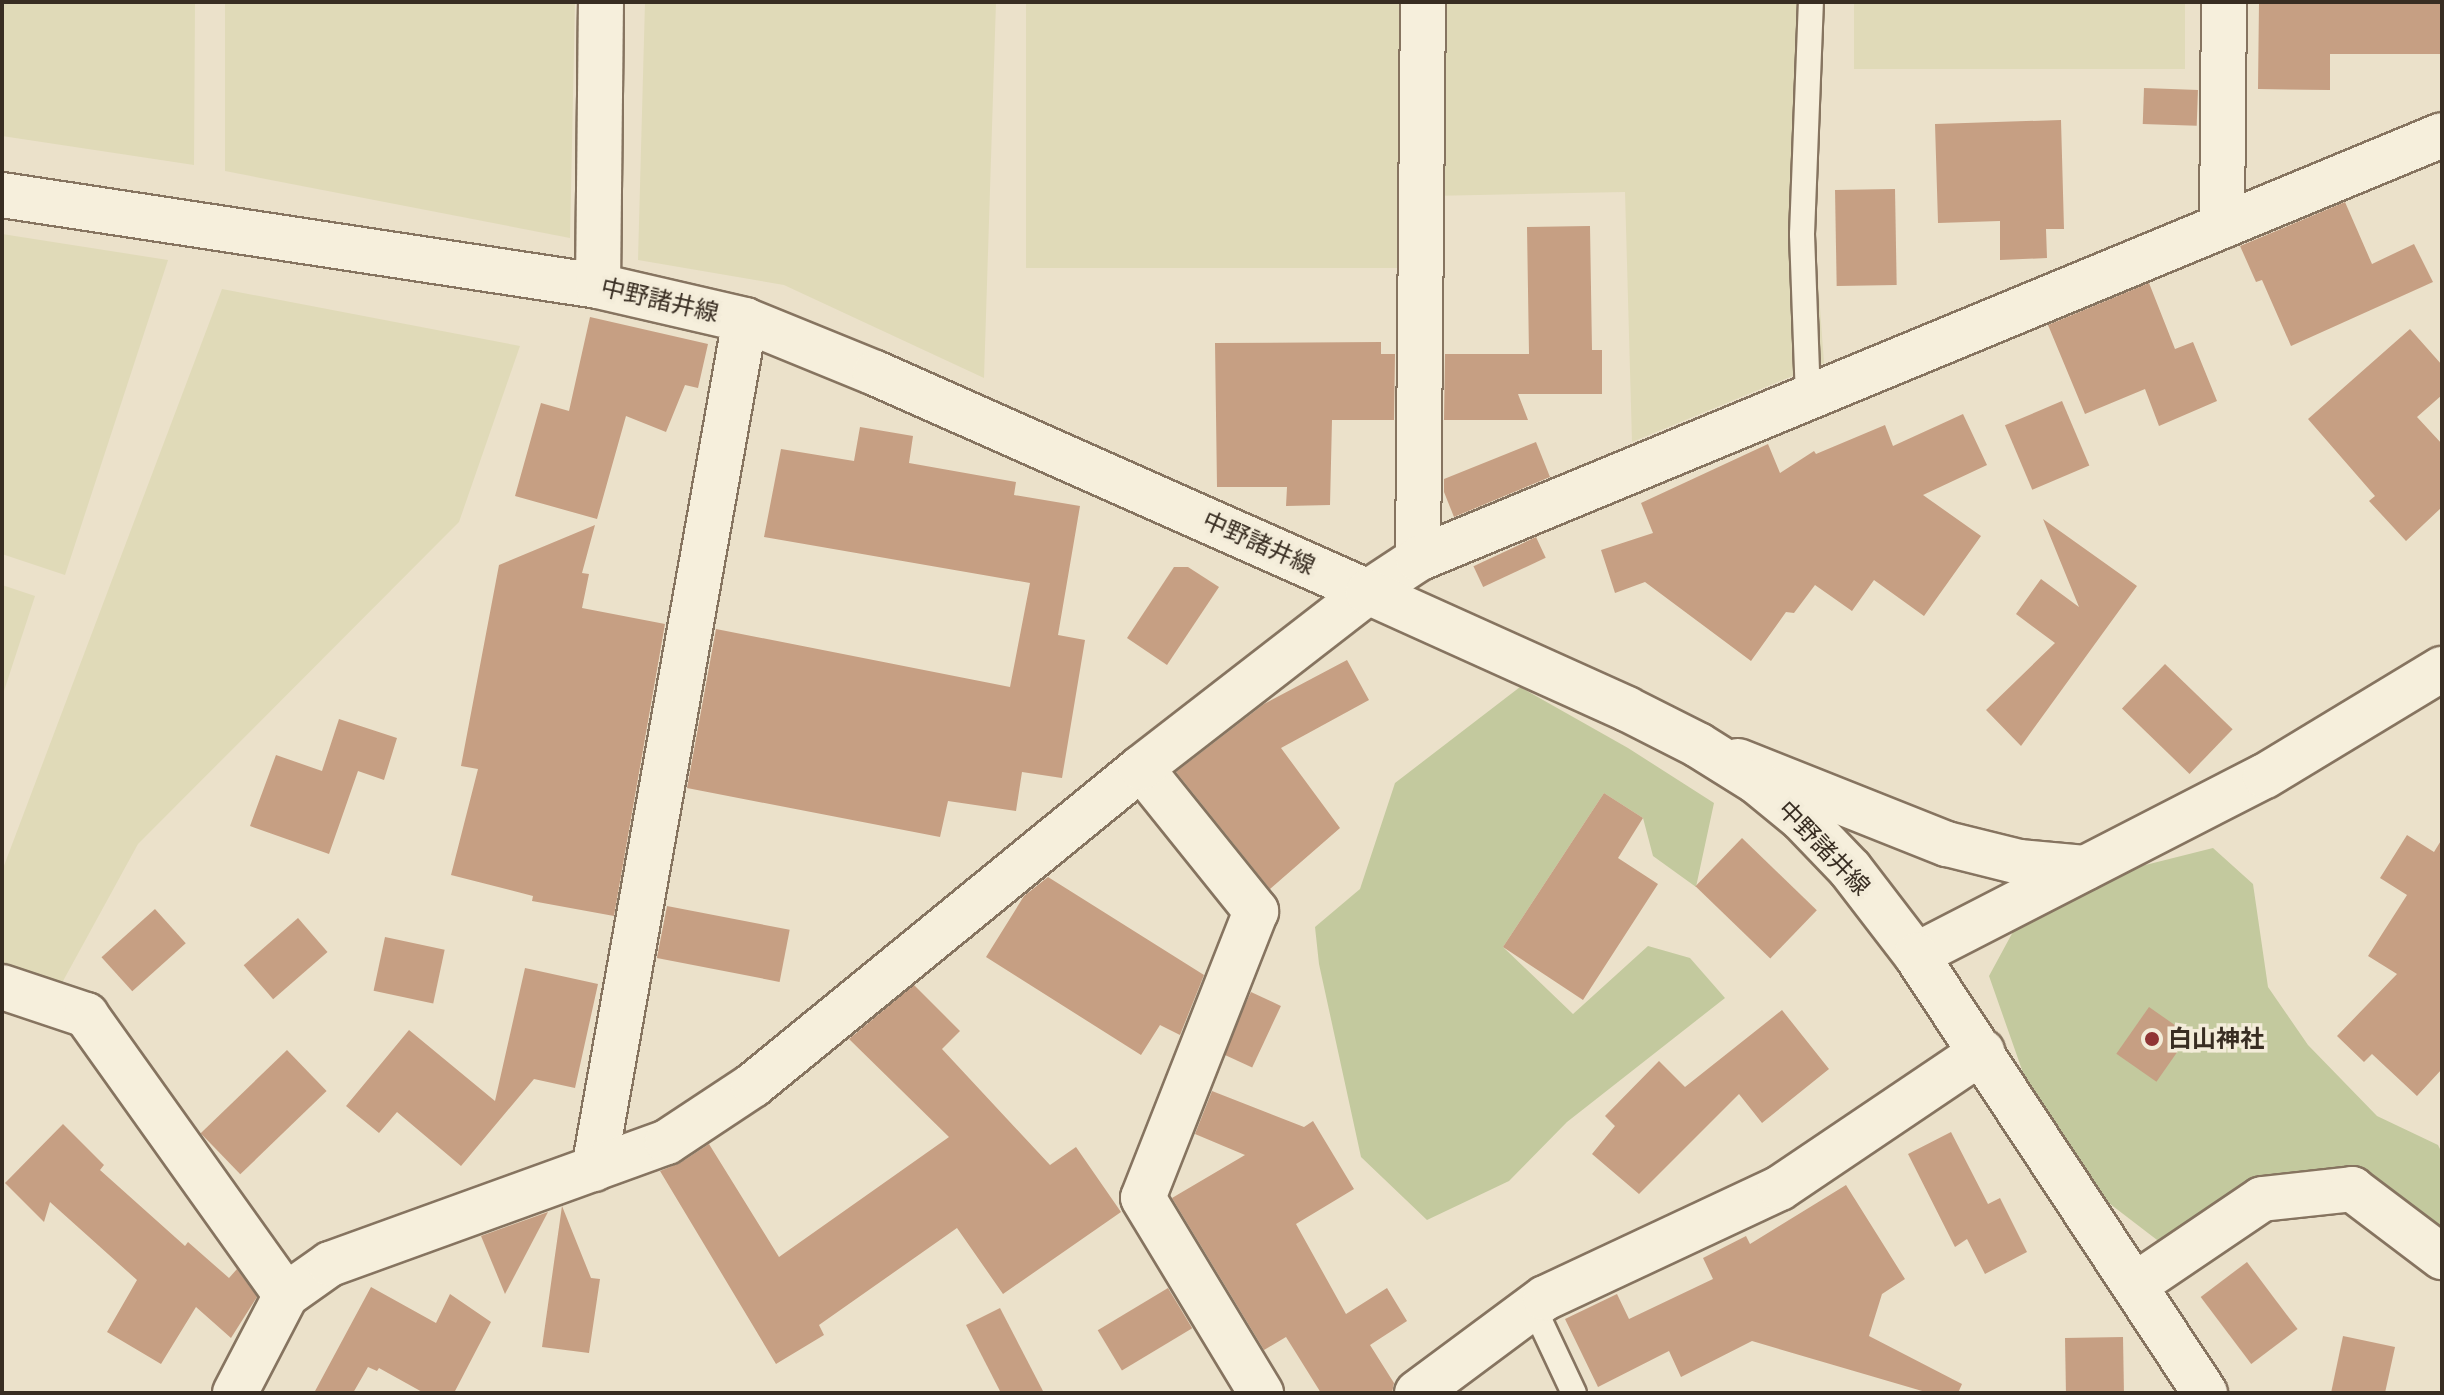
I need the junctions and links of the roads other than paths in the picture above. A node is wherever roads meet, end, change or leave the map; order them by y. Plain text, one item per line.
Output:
1 (601, 2) edge
2 (1423, 2) edge
3 (1811, 2) edge
4 (2224, 2) edge
5 (2442, 135) edge
6 (2, 195) edge
7 (2222, 226) junction
8 (598, 286) junction
9 (745, 320) junction
10 (1808, 398) junction
11 (1418, 559) junction
12 (1368, 592) junction
13 (2442, 669) edge
14 (1698, 745) junction
15 (1141, 768) junction
16 (2085, 868) junction
17 (1916, 955) junction
18 (2, 987) edge
19 (1982, 1052) junction
20 (594, 1169) junction
21 (2442, 1257) edge
22 (2135, 1285) junction
23 (286, 1295) junction
24 (1533, 1306) junction
25 (235, 1393) edge
26 (1261, 1393) edge
27 (1417, 1393) edge
28 (1574, 1393) edge
29 (2205, 1393) edge

1 - 8 street
2 - 11 street
3 - 10 lane
4 - 7 street
5 - 7 street
6 - 8 street, 中野諸井線
7 - 10 street
8 - 9 street, 中野諸井線
9 - 12 street, 中野諸井線
9 - 20 street
10 - 11 street
11 - 12 street
12 - 14 street, 中野諸井線
12 - 15 street
13 - 16 street
14 - 16 street
14 - 17 street, 中野諸井線
15 - 20 street
15 - 26 street
16 - 17 street
17 - 19 street, 中野諸井線
18 - 23 street
19 - 22 street, 中野諸井線
19 - 24 street
20 - 23 street
21 - 22 street
22 - 29 street, 中野諸井線
23 - 25 street
24 - 27 street
24 - 28 lane

